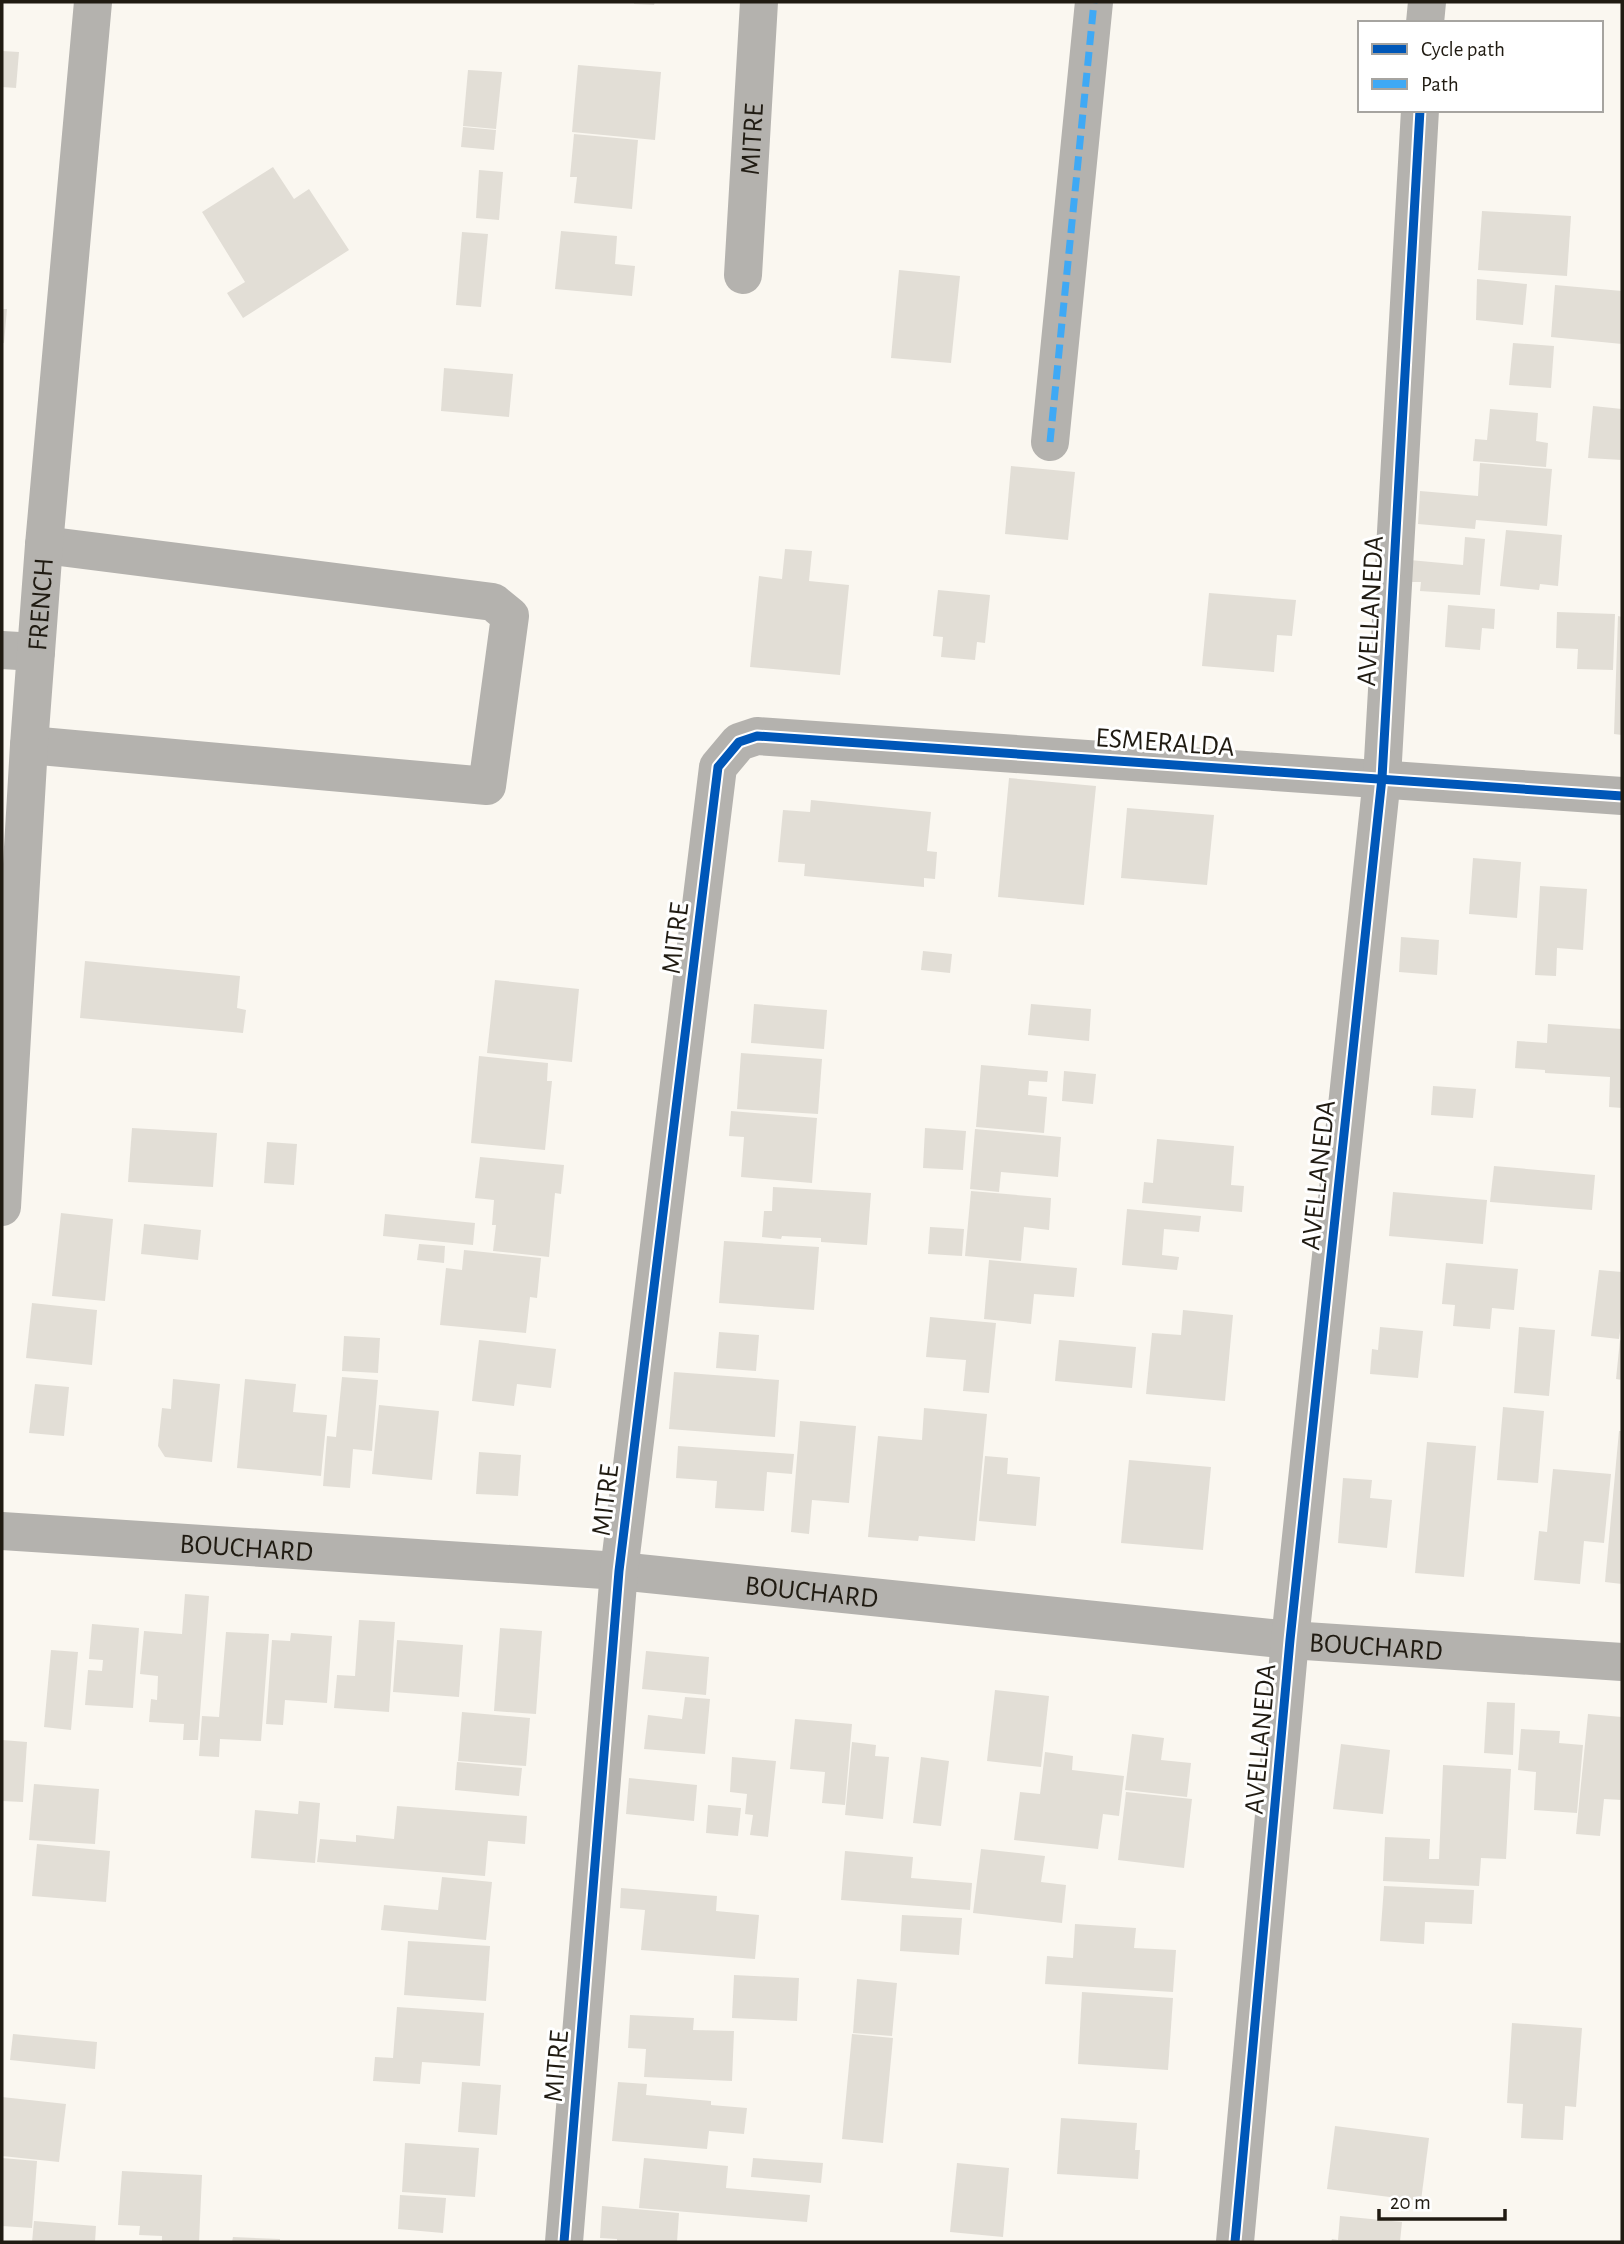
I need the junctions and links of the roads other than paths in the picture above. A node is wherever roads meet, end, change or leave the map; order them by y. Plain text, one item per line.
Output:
1 (93, 2) edge
2 (759, 2) edge
3 (1094, 2) edge
4 (1427, 2) edge
5 (1425, 21) edge
6 (1420, 112) edge
7 (743, 275) dead end
8 (1050, 442) dead end
9 (44, 545) junction
10 (19, 651) edge
11 (29, 745) junction
12 (718, 767) joint
13 (1382, 778) junction
14 (1622, 796) edge
15 (2, 1207) edge
16 (2, 1531) edge
17 (618, 1572) junction
18 (1290, 1640) junction
19 (1622, 1662) edge
20 (564, 2242) edge
21 (1235, 2242) edge

1 - 9 street, FRENCH
2 - 7 street, MITRE
3 - 8 street
4 - 5 street
6 - 13 street, AVELLANEDA
9 - 10 street, FRENCH
9 - 11 street
10 - 11 street, FRENCH
11 - 15 street, FRENCH
12 - 13 street, ESMERALDA
12 - 17 street, MITRE
13 - 14 street, ESMERALDA
13 - 18 street, AVELLANEDA
16 - 17 street, BOUCHARD
17 - 18 street, BOUCHARD
17 - 20 street, MITRE
18 - 19 street, BOUCHARD
18 - 21 street, AVELLANEDA

